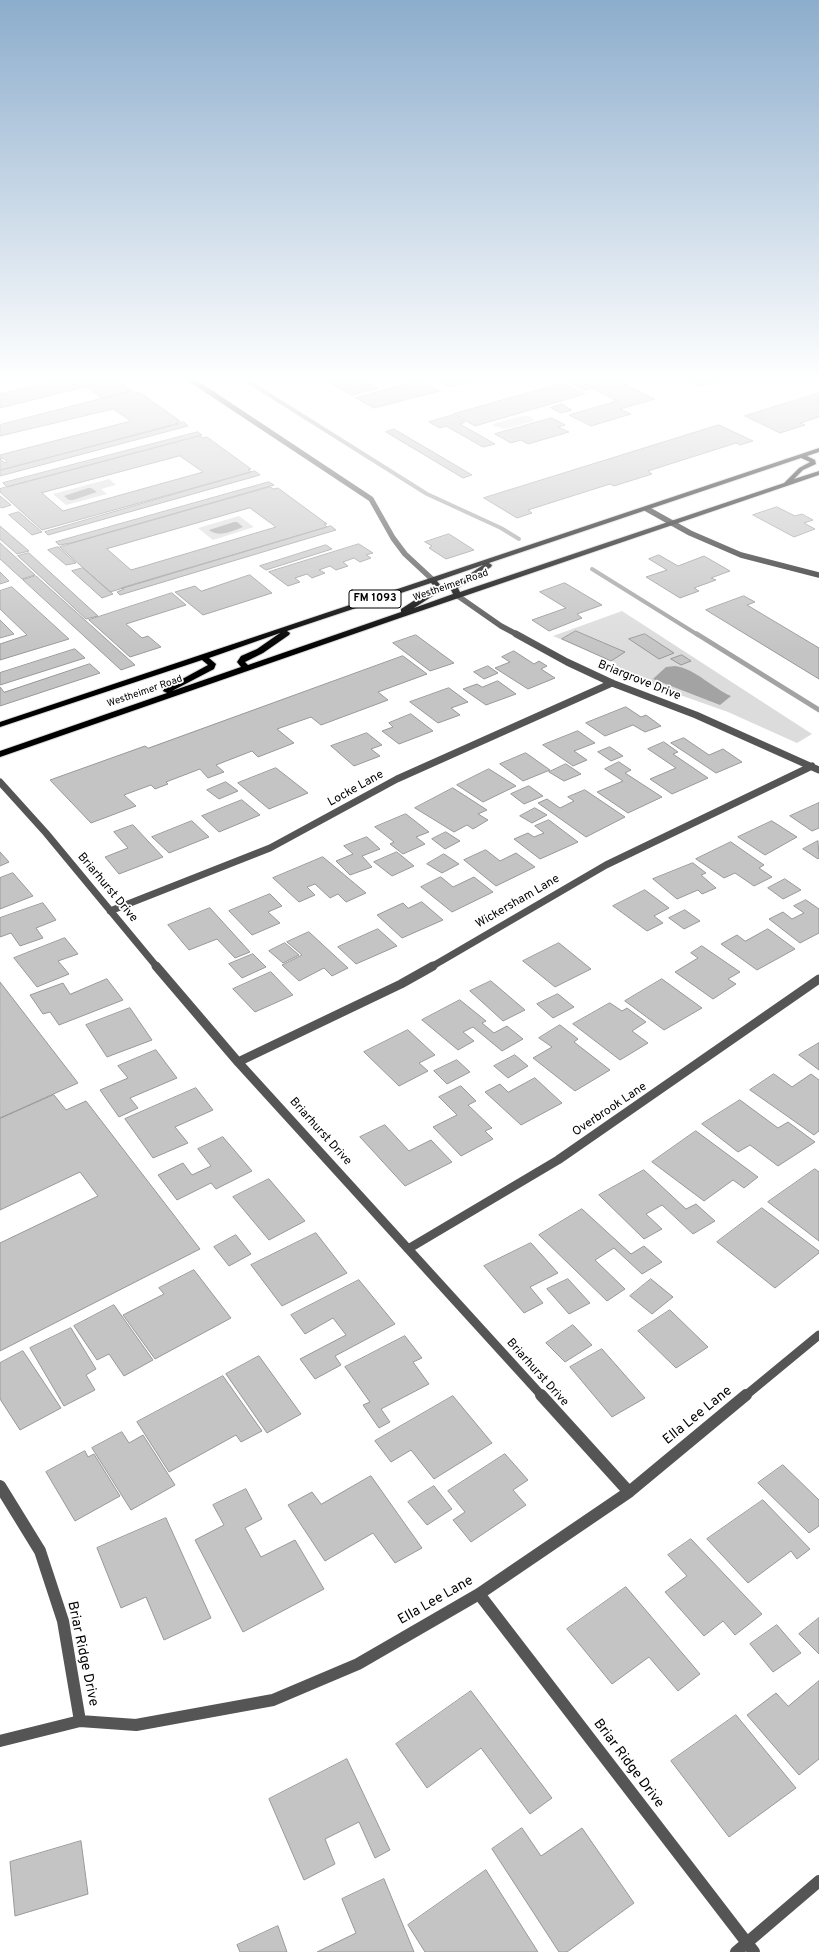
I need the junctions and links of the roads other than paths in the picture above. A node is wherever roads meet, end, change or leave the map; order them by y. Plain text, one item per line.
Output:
1 (329, 470) edge
2 (761, 470) edge
3 (800, 470) edge
4 (819, 473) edge
5 (784, 485) junction
6 (647, 509) junction
7 (672, 523) junction
8 (496, 559) junction
9 (819, 575) edge
10 (433, 580) junction
11 (458, 596) junction
12 (394, 617) junction
13 (296, 626) junction
14 (203, 657) junction
15 (246, 668) junction
16 (612, 683) junction
17 (142, 705) junction
18 (0, 725) edge
19 (0, 754) edge
20 (816, 768) edge
21 (0, 782) edge
22 (110, 911) junction
23 (819, 979) edge
24 (238, 1062) junction
25 (408, 1249) junction
26 (819, 1335) edge
27 (0, 1486) edge
28 (629, 1492) junction
29 (479, 1594) junction
30 (80, 1721) junction
31 (0, 1741) edge
32 (819, 1881) edge
33 (750, 1948) edge
34 (736, 1952) edge

1 - 10 street
2 - 6 main road, Westheimer Road / FM 1093
3 - 5 main road
4 - 5 main road, Westheimer Road / FM 1093
5 - 7 main road, Westheimer Road / FM 1093
6 - 7 street
6 - 8 main road, Westheimer Road / FM 1093
7 - 9 street
7 - 11 main road, Westheimer Road / FM 1093
8 - 10 main road, Westheimer Road / FM 1093
8 - 11 main road
10 - 12 main road
10 - 13 main road, Westheimer Road / FM 1093
11 - 12 main road, Westheimer Road / FM 1093
11 - 16 street, Briargrove Drive
12 - 15 main road, Westheimer Road / FM 1093
13 - 14 main road, Westheimer Road / FM 1093
13 - 15 main road
14 - 17 main road
14 - 18 main road, Westheimer Road / FM 1093
15 - 17 main road, Westheimer Road / FM 1093
16 - 20 street, Briargrove Drive
16 - 22 street, Locke Lane
17 - 19 main road, Westheimer Road / FM 1093
20 - 24 street, Wickersham Lane
21 - 22 street, Briarhurst Drive
22 - 24 street, Briarhurst Drive
23 - 25 street, Overbrook Lane
24 - 25 street, Briarhurst Drive
25 - 28 street, Briarhurst Drive
26 - 28 street, Ella Lee Lane
27 - 30 street, Briar Ridge Drive
28 - 29 street, Ella Lee Lane
29 - 30 street, Ella Lee Lane
29 - 33 street, Briar Ridge Drive
30 - 31 street, Ella Lee Lane
32 - 33 street
33 - 34 street

